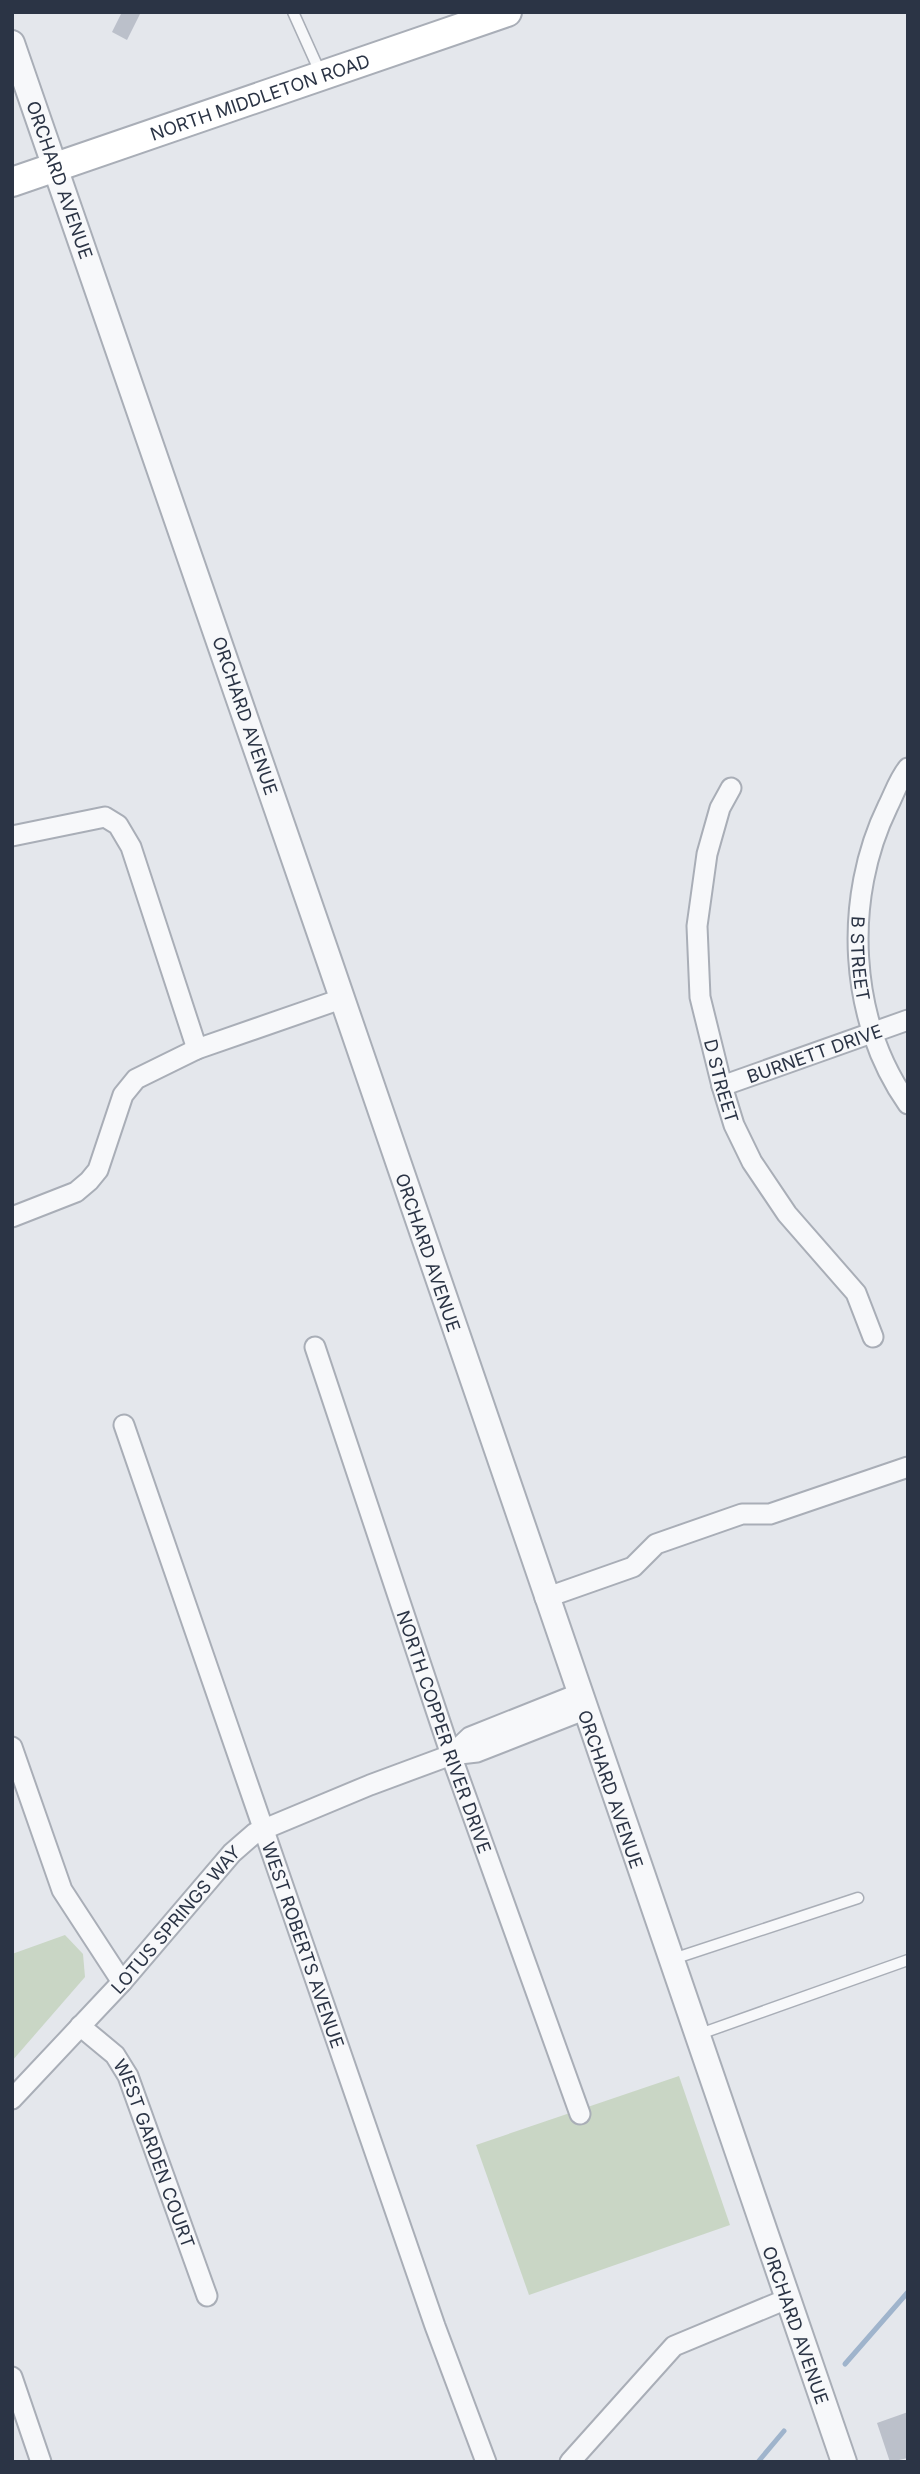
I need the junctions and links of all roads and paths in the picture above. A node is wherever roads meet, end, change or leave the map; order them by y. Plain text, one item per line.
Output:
1 (293, 12) edge
2 (507, 12) edge
3 (12, 43) edge
4 (322, 76) junction
5 (56, 167) junction
6 (12, 182) edge
7 (908, 768) edge
8 (732, 788) dead end
9 (12, 836) edge
10 (341, 999) junction
11 (908, 1020) edge
12 (872, 1032) junction
13 (197, 1049) junction
14 (722, 1086) junction
15 (908, 1104) edge
16 (12, 1217) edge
17 (873, 1337) dead end
18 (315, 1347) dead end
19 (124, 1425) dead end
20 (908, 1467) edge
21 (545, 1598) junction
22 (581, 1702) junction
23 (12, 1747) edge
24 (451, 1755) junction
25 (262, 1830) junction
26 (858, 1898) dead end
27 (669, 1960) junction
28 (908, 1960) edge
29 (122, 1982) junction
30 (80, 2026) junction
31 (696, 2036) junction
32 (12, 2099) edge
33 (580, 2114) dead end
34 (207, 2296) dead end
35 (787, 2299) junction
36 (12, 2377) edge
37 (838, 2454) edge
38 (41, 2462) edge
39 (486, 2462) edge
40 (570, 2462) edge

1 - 4 lane
2 - 4 main road, NORTH MIDDLETON ROAD
3 - 5 street, ORCHARD AVENUE
4 - 5 main road, NORTH MIDDLETON ROAD
5 - 6 main road, NORTH MIDDLETON ROAD
5 - 10 street, ORCHARD AVENUE
7 - 12 street, B STREET
8 - 14 street, D STREET
9 - 13 street
10 - 13 street
10 - 21 street, ORCHARD AVENUE
11 - 12 street, BURNETT DRIVE
12 - 14 street, BURNETT DRIVE
12 - 15 street, B STREET
13 - 16 street
14 - 17 street, D STREET
18 - 24 street, NORTH COPPER RIVER DRIVE
19 - 25 street, WEST ROBERTS AVENUE
20 - 21 street
21 - 22 street, ORCHARD AVENUE
22 - 24 street, LOTUS SPRINGS WAY
22 - 27 street, ORCHARD AVENUE
23 - 29 street
24 - 25 street, LOTUS SPRINGS WAY
24 - 33 street, NORTH COPPER RIVER DRIVE
25 - 29 street, LOTUS SPRINGS WAY
25 - 39 street, WEST ROBERTS AVENUE
26 - 27 lane
27 - 31 street, ORCHARD AVENUE
28 - 31 lane
29 - 30 street, LOTUS SPRINGS WAY
30 - 32 street, LOTUS SPRINGS WAY
30 - 34 street, WEST GARDEN COURT
31 - 35 street, ORCHARD AVENUE
35 - 37 street, ORCHARD AVENUE
35 - 40 street
36 - 38 street

